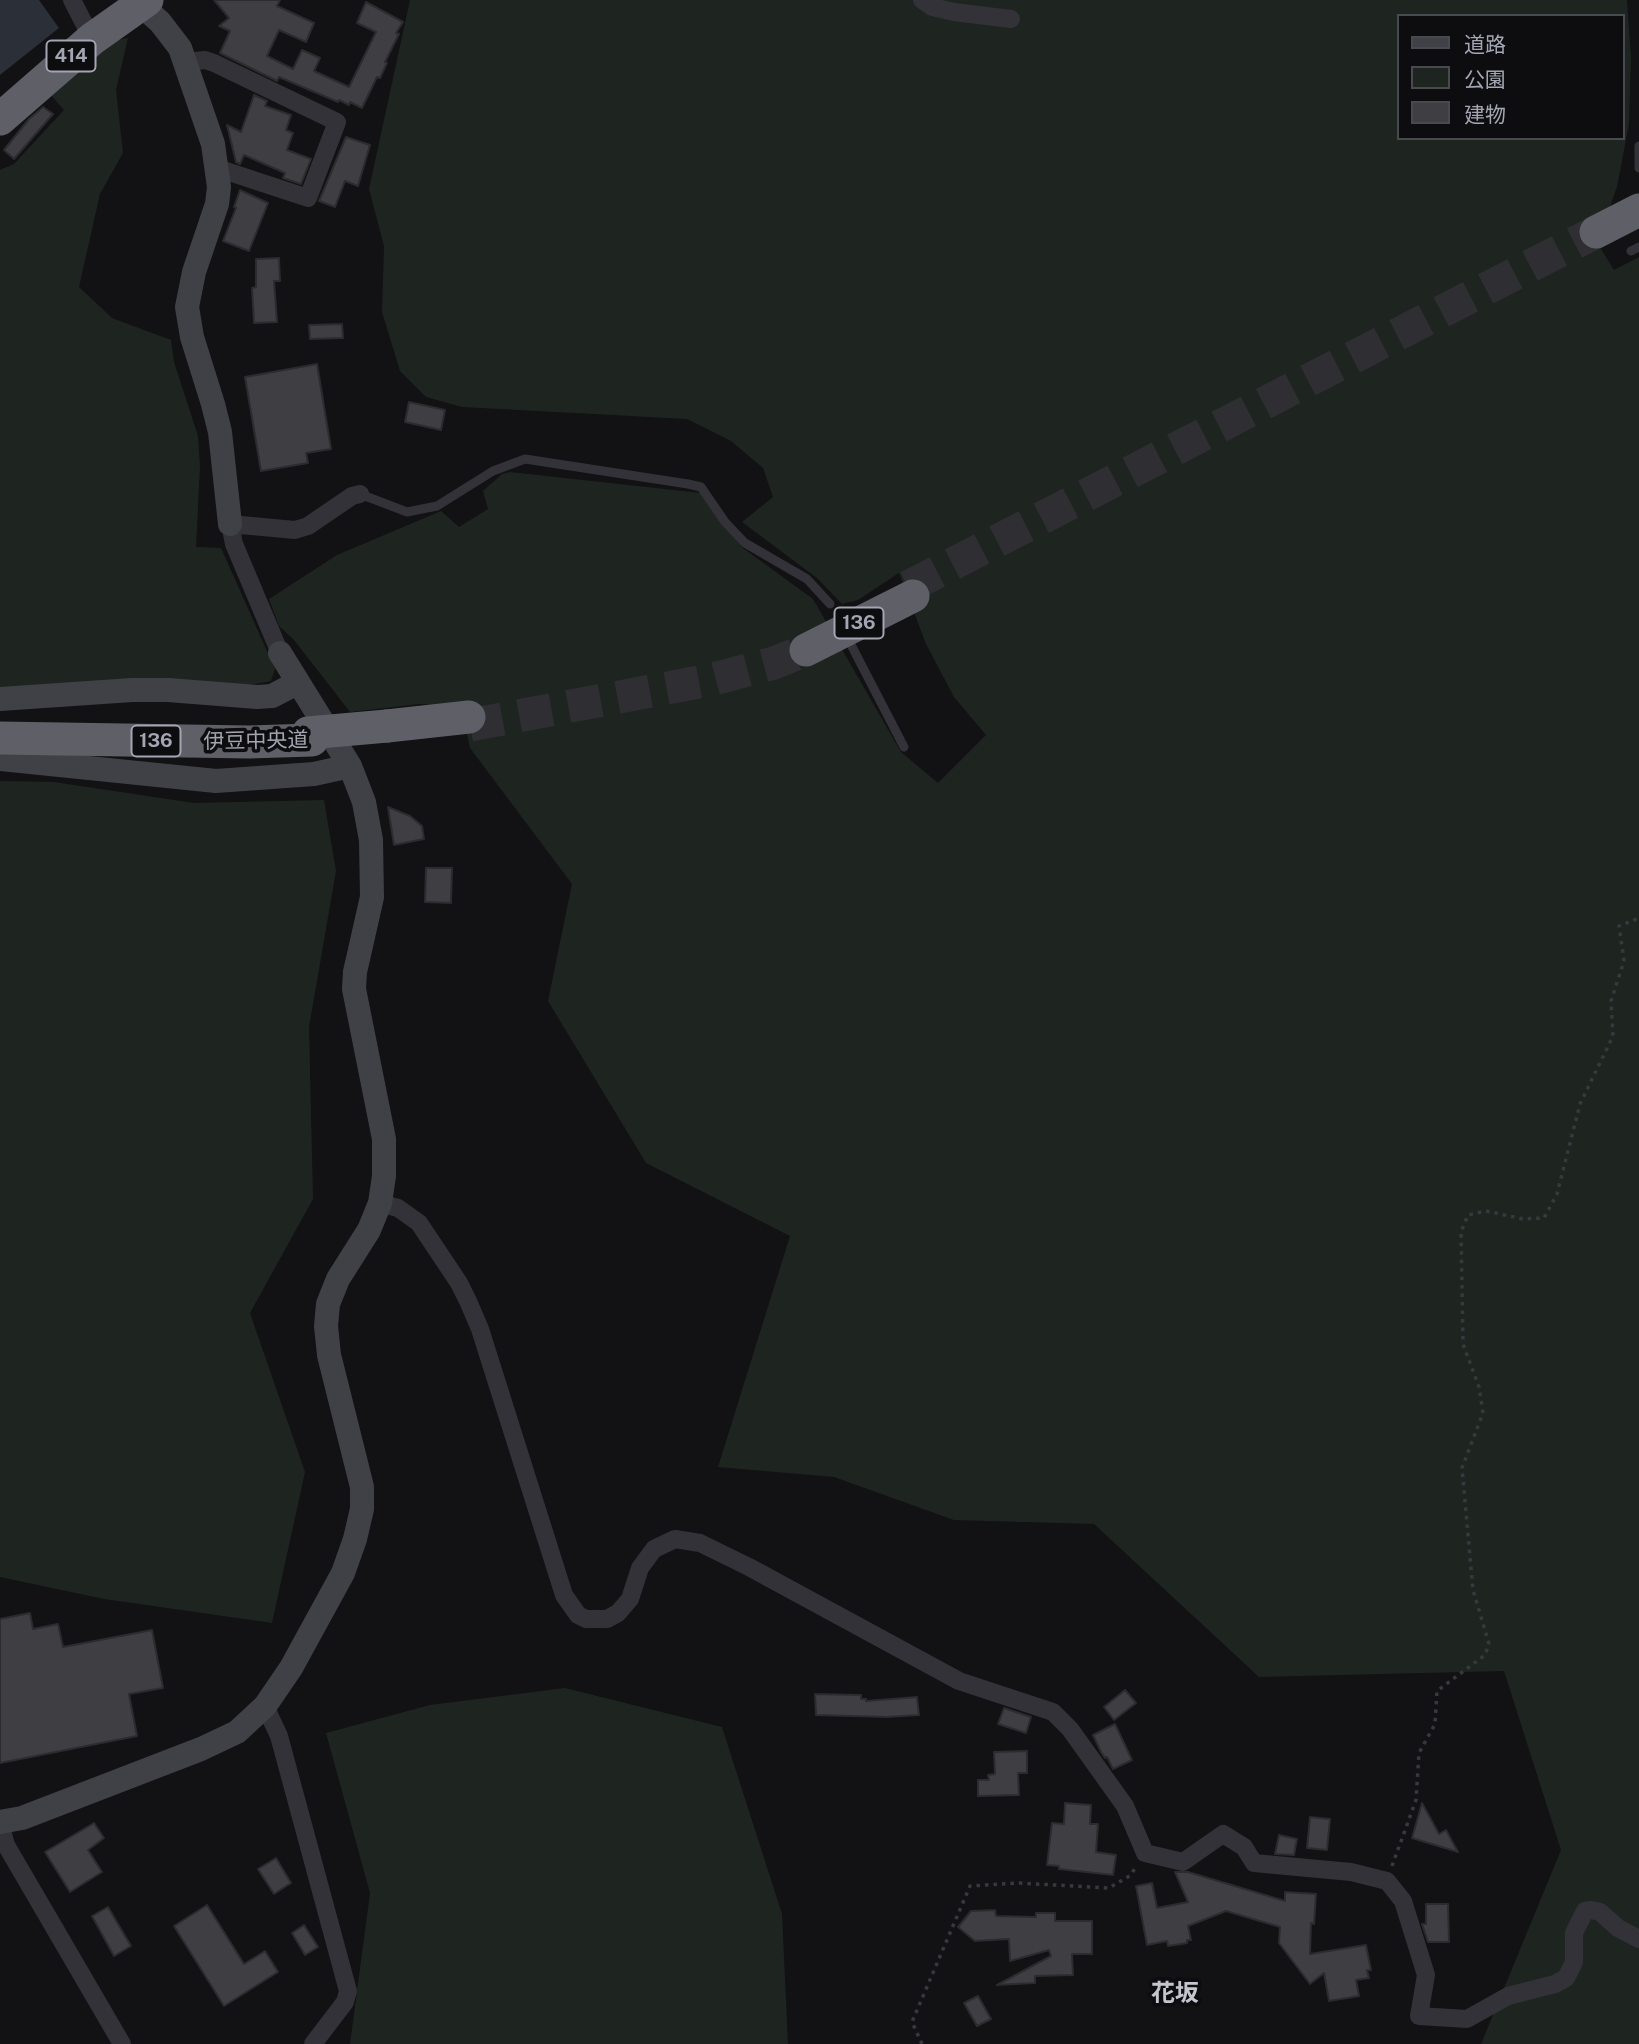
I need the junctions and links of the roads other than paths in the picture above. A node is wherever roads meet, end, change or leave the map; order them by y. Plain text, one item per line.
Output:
1 (72, 0) edge
2 (922, 0) edge
3 (144, 2) edge
4 (1011, 19) dead end
5 (92, 39) junction
6 (187, 62) junction
7 (0, 119) edge
8 (1639, 146) edge
9 (217, 168) junction
10 (1639, 168) edge
11 (1639, 210) edge
12 (1621, 239) tunnel mouth
13 (360, 494) joint
14 (230, 524) junction
15 (911, 591) tunnel mouth
16 (830, 604) dead end
17 (847, 637) dead end
18 (803, 646) tunnel mouth
19 (280, 653) joint
20 (297, 683) junction
21 (0, 699) edge
22 (0, 719) edge
23 (469, 721) tunnel mouth
24 (0, 729) edge
25 (169, 733) junction
26 (304, 738) junction
27 (904, 747) dead end
28 (5, 752) edge
29 (350, 766) junction
30 (380, 1203) junction
31 (265, 1706) junction
32 (0, 1822) edge
33 (1639, 1939) edge
34 (122, 2044) edge
35 (313, 2044) edge

1 - 5 street
2 - 4 street
3 - 5 highway, 414
3 - 6 street
5 - 7 highway, 414
6 - 9 street
6 - 9 street
8 - 10 lane
9 - 14 street
11 - 12 highway
13 - 14 street
13 - 16 lane
14 - 19 street
15 - 18 highway, 136
17 - 27 lane
19 - 20 street
20 - 21 street
20 - 29 street
22 - 25 highway
23 - 26 highway, 伊豆中央道 / 136, bridge
24 - 25 highway, 伊豆中央道 / 136
25 - 26 highway, 伊豆中央道 / 136
26 - 28 highway
28 - 29 street
29 - 30 street
30 - 31 street
30 - 33 street
31 - 32 street
31 - 35 street
32 - 34 street

